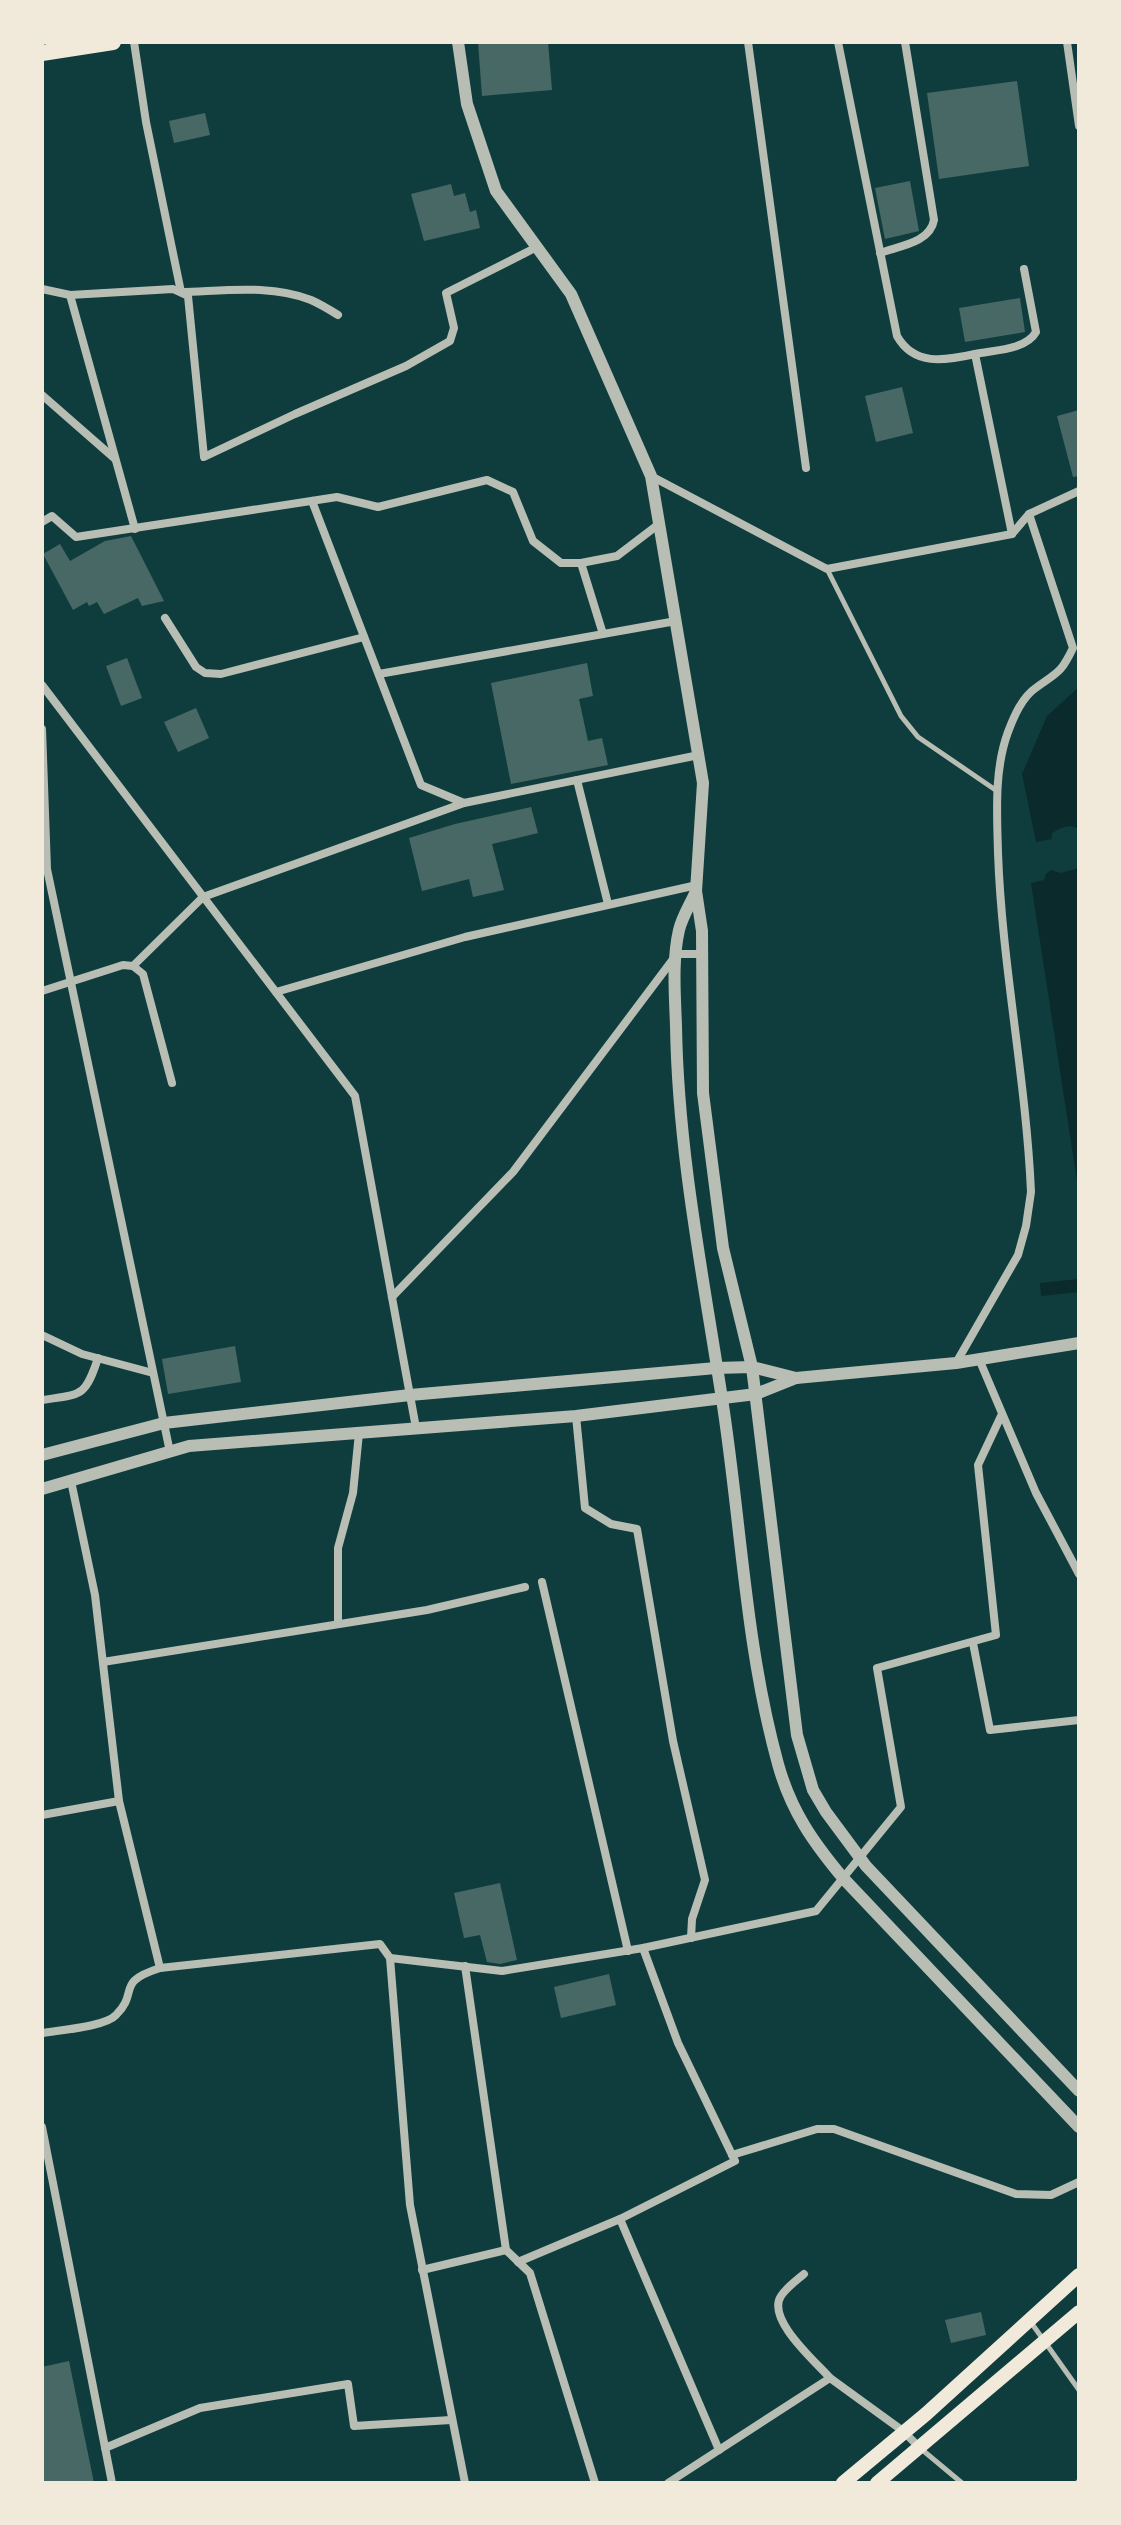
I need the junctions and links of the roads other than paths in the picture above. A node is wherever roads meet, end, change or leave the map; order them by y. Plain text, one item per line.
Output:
1 (113, 42) edge
2 (134, 42) edge
3 (458, 42) edge
4 (748, 42) edge
5 (838, 42) edge
6 (905, 42) edge
7 (1067, 42) edge
8 (42, 53) edge
9 (1079, 126) edge
10 (537, 247) junction
11 (880, 253) junction
12 (1024, 269) dead end
13 (42, 289) edge
14 (181, 292) junction
15 (70, 295) junction
16 (338, 315) dead end
17 (975, 354) junction
18 (42, 395) edge
19 (115, 459) junction
20 (806, 468) dead end
21 (651, 476) junction
22 (1079, 491) edge
23 (312, 501) junction
24 (1029, 514) junction
25 (42, 522) edge
26 (659, 524) junction
27 (135, 529) junction
28 (1012, 534) junction
29 (581, 563) junction
30 (827, 569) junction
31 (165, 618) dead end
32 (676, 621) junction
33 (603, 634) junction
34 (364, 637) junction
35 (1076, 650) edge
36 (379, 674) junction
37 (42, 685) edge
38 (42, 729) edge
39 (699, 755) junction
40 (577, 780) junction
41 (998, 791) junction
42 (464, 803) junction
43 (696, 888) junction
44 (203, 897) junction
45 (608, 904) junction
46 (677, 954) junction
47 (701, 954) junction
48 (133, 966) junction
49 (71, 983) junction
50 (42, 991) edge
51 (276, 992) junction
52 (172, 1083) dead end
53 (392, 1297) junction
54 (42, 1335) edge
55 (1079, 1343) edge
56 (98, 1358) junction
57 (979, 1359) junction
58 (956, 1363) junction
59 (752, 1367) junction
60 (716, 1368) junction
61 (153, 1373) junction
62 (796, 1378) junction
63 (756, 1394) junction
64 (410, 1395) junction
65 (722, 1397) junction
66 (42, 1400) edge
67 (1002, 1414) junction
68 (576, 1416) junction
69 (164, 1423) junction
70 (416, 1428) junction
71 (359, 1433) junction
72 (170, 1452) junction
73 (42, 1455) edge
74 (71, 1481) junction
75 (42, 1489) edge
76 (1079, 1574) edge
77 (542, 1582) dead end
78 (525, 1587) dead end
79 (338, 1624) junction
80 (973, 1643) junction
81 (103, 1662) junction
82 (1079, 1720) edge
83 (119, 1801) junction
84 (42, 1815) edge
85 (860, 1858) junction
86 (843, 1878) junction
87 (691, 1938) junction
88 (643, 1948) junction
89 (628, 1951) junction
90 (390, 1958) junction
91 (465, 1966) junction
92 (160, 1968) junction
93 (42, 2033) edge
94 (1079, 2091) edge
95 (42, 2127) edge
96 (1079, 2127) edge
97 (732, 2155) junction
98 (1079, 2182) edge
99 (620, 2219) junction
100 (506, 2250) junction
101 (518, 2262) junction
102 (422, 2270) junction
103 (804, 2274) dead end
104 (1079, 2275) edge
105 (1079, 2312) edge
106 (1030, 2320) junction
107 (1045, 2341) junction
108 (830, 2378) junction
109 (1079, 2390) edge
110 (451, 2420) junction
111 (903, 2431) junction
112 (919, 2447) junction
113 (105, 2448) junction
114 (719, 2450) junction
115 (112, 2483) edge
116 (465, 2483) edge
117 (595, 2483) edge
118 (668, 2483) edge
119 (843, 2483) edge
120 (877, 2483) edge
121 (962, 2483) edge

1 - 8 main road
2 - 14 street
3 - 10 street
4 - 20 street
5 - 11 street
6 - 11 street
7 - 9 street
10 - 14 street
10 - 21 street
11 - 17 street
12 - 17 street
13 - 15 street
14 - 15 street
14 - 16 street
15 - 19 street
17 - 28 street
18 - 19 street
19 - 27 street
21 - 26 street
21 - 30 street
22 - 24 street
23 - 27 street
23 - 29 street
23 - 34 street
24 - 28 street
24 - 35 street
25 - 27 street
26 - 29 street
26 - 32 street
28 - 30 street
29 - 33 street
30 - 41 lane
31 - 34 street
32 - 33 street
32 - 39 street
33 - 36 street
34 - 36 street
35 - 41 street
36 - 42 street
37 - 44 street
38 - 49 street
39 - 40 street
39 - 43 street
40 - 42 street
40 - 45 street
41 - 58 street
42 - 44 street
43 - 45 street
43 - 46 street
43 - 47 street
44 - 48 street
44 - 51 street
45 - 51 street
46 - 47 street
46 - 53 street
46 - 60 street
47 - 59 street
48 - 49 street
48 - 52 street
49 - 50 street
49 - 61 street
51 - 53 street
53 - 64 street
54 - 56 street
55 - 57 street
56 - 61 street
56 - 66 street
57 - 58 street
57 - 67 street
58 - 62 street
59 - 60 street
59 - 62 street
59 - 63 street
60 - 64 street
60 - 65 street
61 - 69 street
62 - 63 street
63 - 65 street
63 - 85 street
64 - 69 street
64 - 70 street
65 - 68 street
65 - 86 street
67 - 76 street
67 - 80 street
68 - 70 street
68 - 87 street
69 - 72 street
69 - 73 street
70 - 71 street
71 - 72 street
71 - 79 street
72 - 74 street
74 - 75 street
74 - 81 street
77 - 89 street
78 - 79 street
79 - 81 street
80 - 82 street
80 - 85 street
81 - 83 street
83 - 84 street
83 - 92 street
85 - 86 street
85 - 94 street
86 - 87 street
86 - 96 street
87 - 88 street
88 - 89 street
88 - 97 street
89 - 91 street
90 - 91 street
90 - 92 street
90 - 102 street
91 - 100 street
92 - 93 street
95 - 113 street
97 - 98 street
97 - 99 street
99 - 101 street
99 - 114 street
100 - 101 street
100 - 102 street
101 - 117 street
102 - 110 street
103 - 108 street
104 - 106 main road
105 - 107 main road
106 - 107 lane
106 - 111 main road
107 - 109 lane
107 - 112 main road
108 - 111 street
108 - 114 street
110 - 113 street
110 - 116 street
111 - 112 street
111 - 119 main road
112 - 120 main road
112 - 121 lane
113 - 115 street
114 - 118 street

